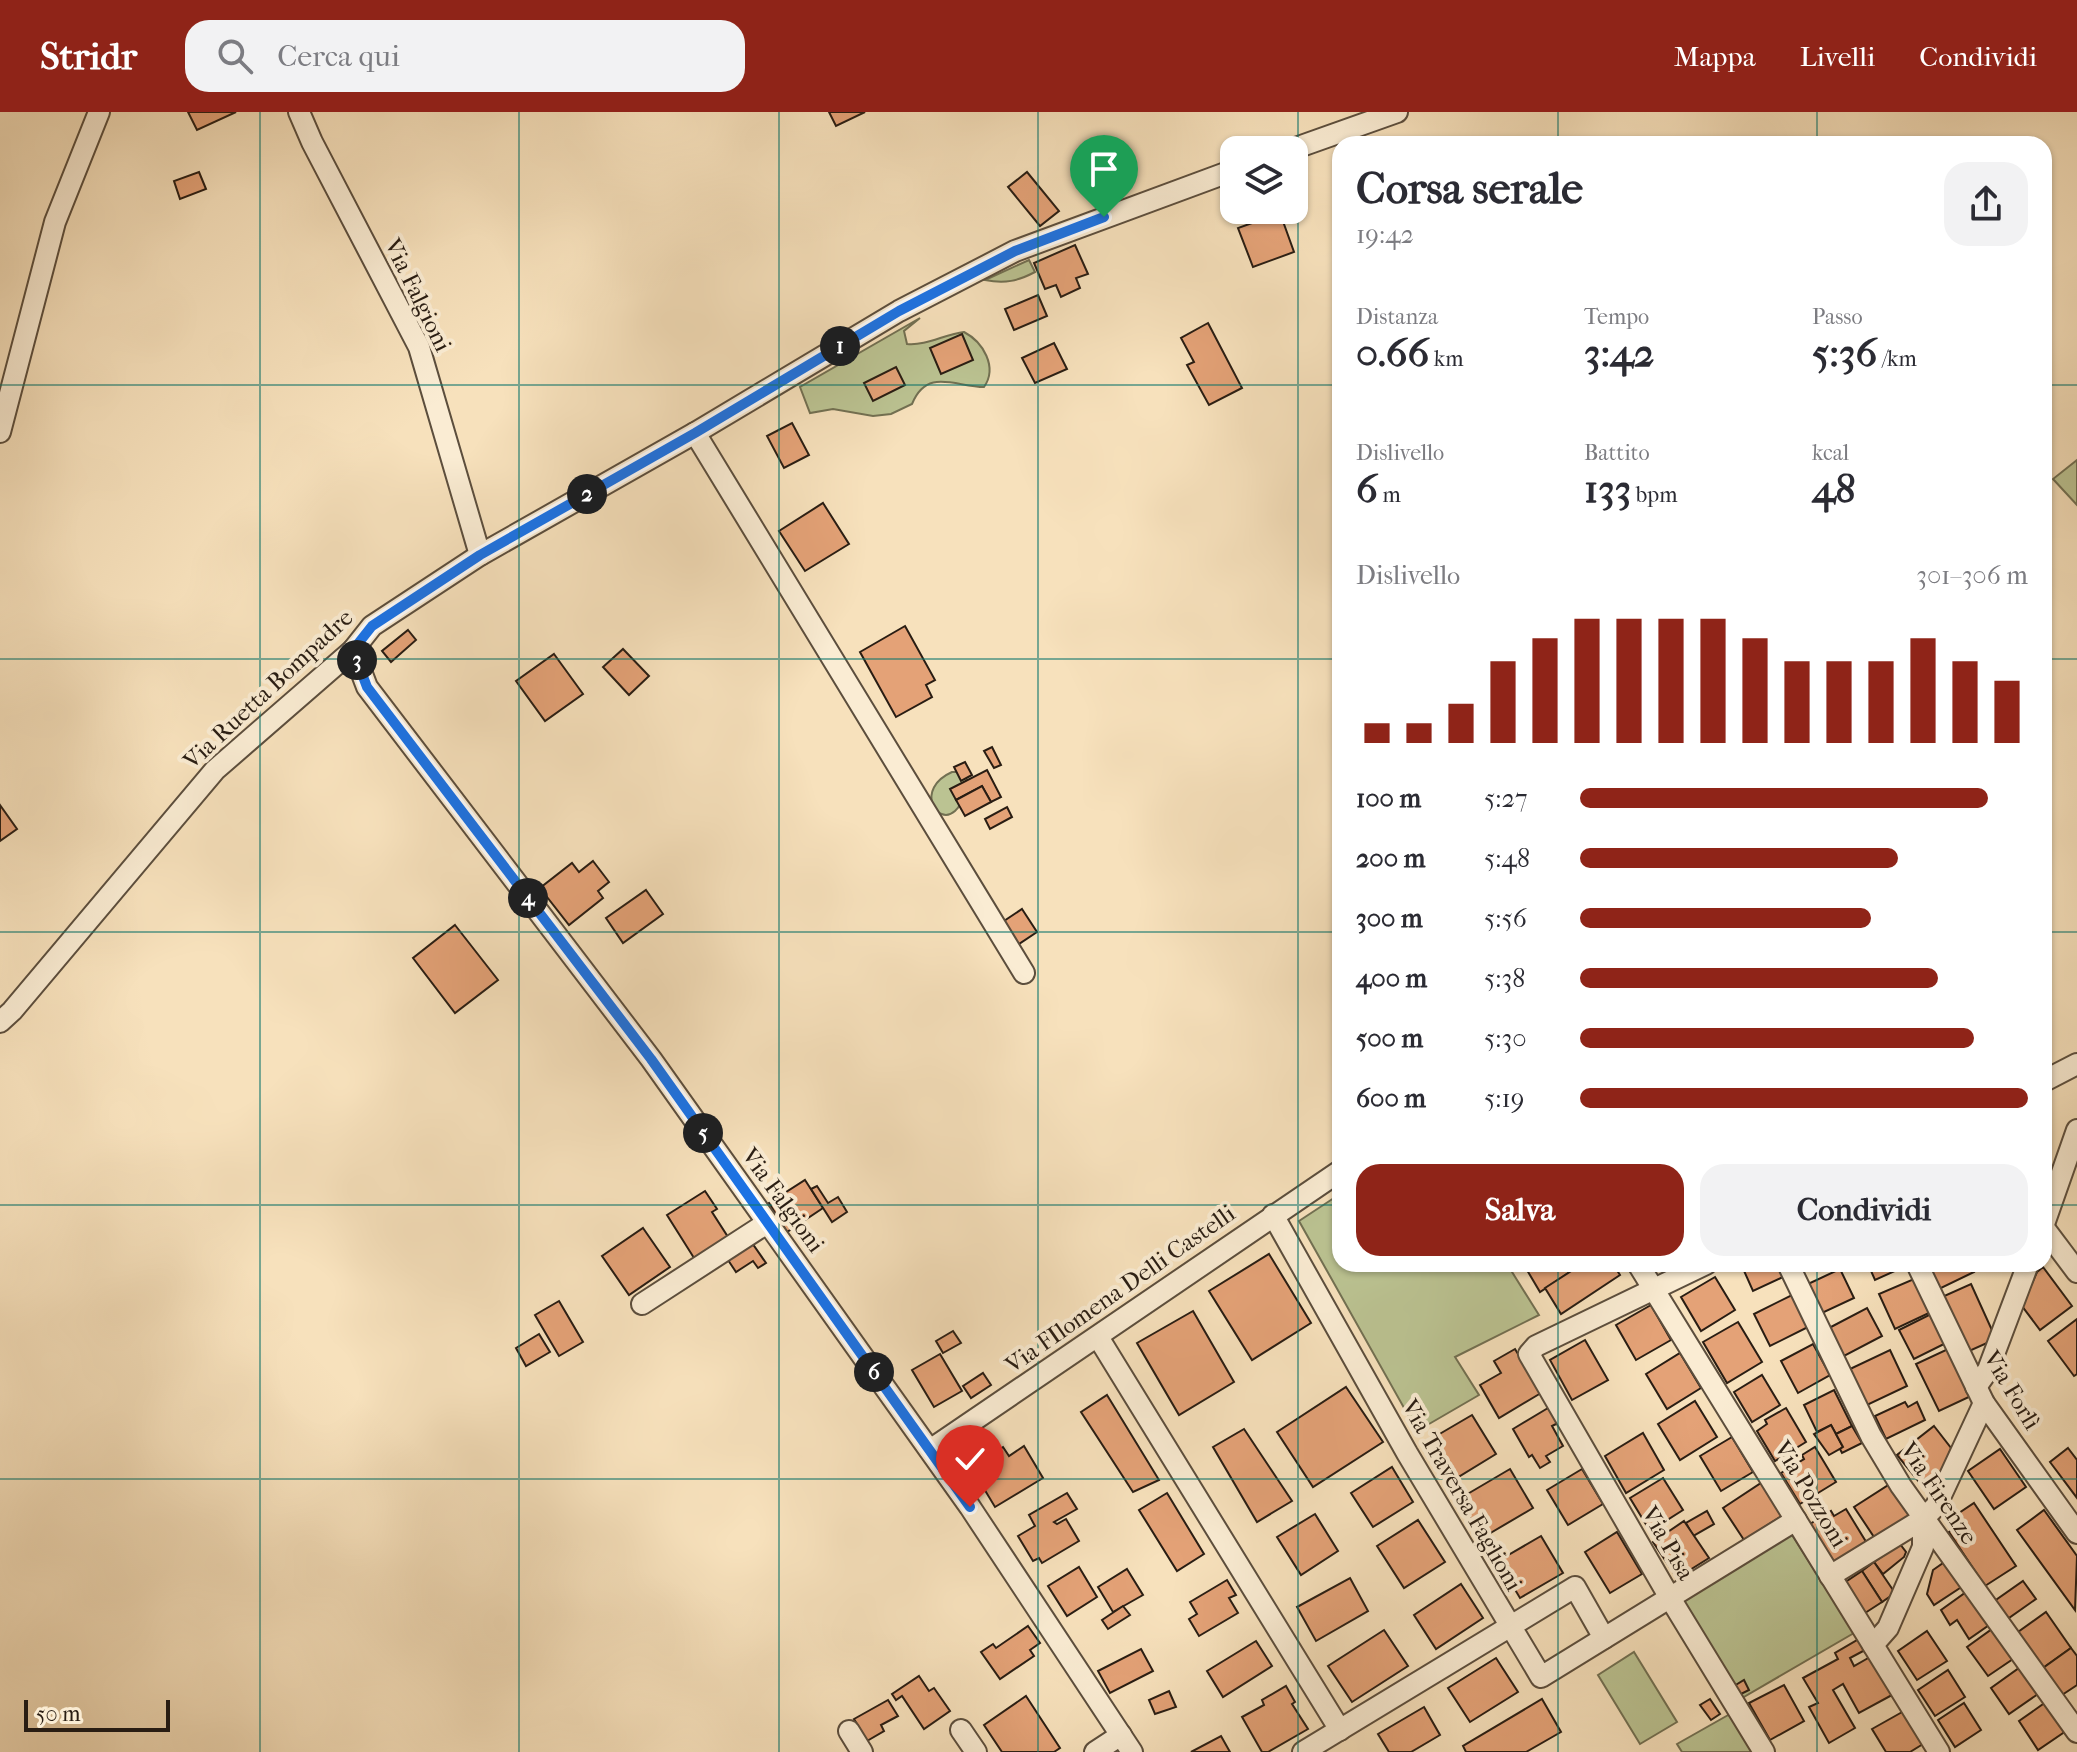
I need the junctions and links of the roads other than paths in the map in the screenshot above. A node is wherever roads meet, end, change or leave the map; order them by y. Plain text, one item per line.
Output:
1 (99, 112) edge
2 (299, 112) edge
3 (1397, 112) edge
4 (1308, 144) edge
5 (1220, 175) edge
6 (0, 432) edge
7 (695, 433) junction
8 (480, 555) junction
9 (353, 650) junction
10 (1024, 973) dead end
11 (0, 1022) edge
12 (2077, 1064) edge
13 (2052, 1077) edge
14 (2077, 1130) edge
15 (1332, 1176) edge
16 (2052, 1203) edge
17 (1273, 1215) junction
18 (767, 1223) junction
19 (2052, 1237) edge
20 (1644, 1272) edge
21 (1689, 1272) edge
22 (1792, 1272) edge
23 (1921, 1272) edge
24 (2025, 1272) edge
25 (2077, 1272) edge
26 (1655, 1288) junction
27 (642, 1304) dead end
28 (1098, 1337) junction
29 (1980, 1395) junction
30 (930, 1450) junction
31 (1923, 1519) junction
32 (1796, 1520) junction
33 (2077, 1533) edge
34 (1830, 1576) junction
35 (1670, 1598) junction
36 (1510, 1628) junction
37 (1604, 1638) junction
38 (1873, 1645) junction
39 (961, 1730) dead end
40 (1340, 1730) junction
41 (849, 1731) dead end
42 (2077, 1732) edge
43 (1127, 1744) edge
44 (862, 1752) edge
45 (976, 1752) edge
46 (1095, 1752) edge
47 (1303, 1752) edge
48 (1764, 1752) edge
49 (1939, 1752) edge

1 - 6 street
2 - 8 street, Via Falgioni
3 - 4 street
5 - 7 street, Via Ruetta Bompadre
7 - 8 street, Via Ruetta Bompadre
7 - 10 street
8 - 9 street, Via Ruetta Bompadre
9 - 11 street, Via Ruetta Bompadre
9 - 18 street, Via Falgioni
12 - 13 street
14 - 16 street
15 - 17 street, Via FIlomena Delli Castelli
17 - 28 street, Via FIlomena Delli Castelli
17 - 36 street, Via Traversa Faglioni
18 - 27 street
18 - 30 street, Via Falgioni
19 - 25 street
20 - 26 street, Via Pozzoni
21 - 26 street
22 - 31 street, Via Firenze
23 - 29 street, Via Forlì
24 - 29 street
26 - 32 street, Via Pozzoni
26 - 35 street, Via Pisa
28 - 30 street, Via FIlomena Delli Castelli
28 - 40 street
29 - 31 street
29 - 33 street, Via Forlì
30 - 43 street, Via Falgioni
31 - 34 street
31 - 38 street
31 - 42 street, Via Firenze
32 - 34 street, Via Pozzoni
32 - 35 street
34 - 38 street, Via Pozzoni
35 - 37 street
35 - 48 street, Via Pisa
36 - 37 street
36 - 37 street
36 - 40 street, Via Traversa Faglioni
38 - 49 street, Via Pozzoni
39 - 45 street
40 - 47 street, Via Traversa Faglioni
41 - 44 street
43 - 46 street

